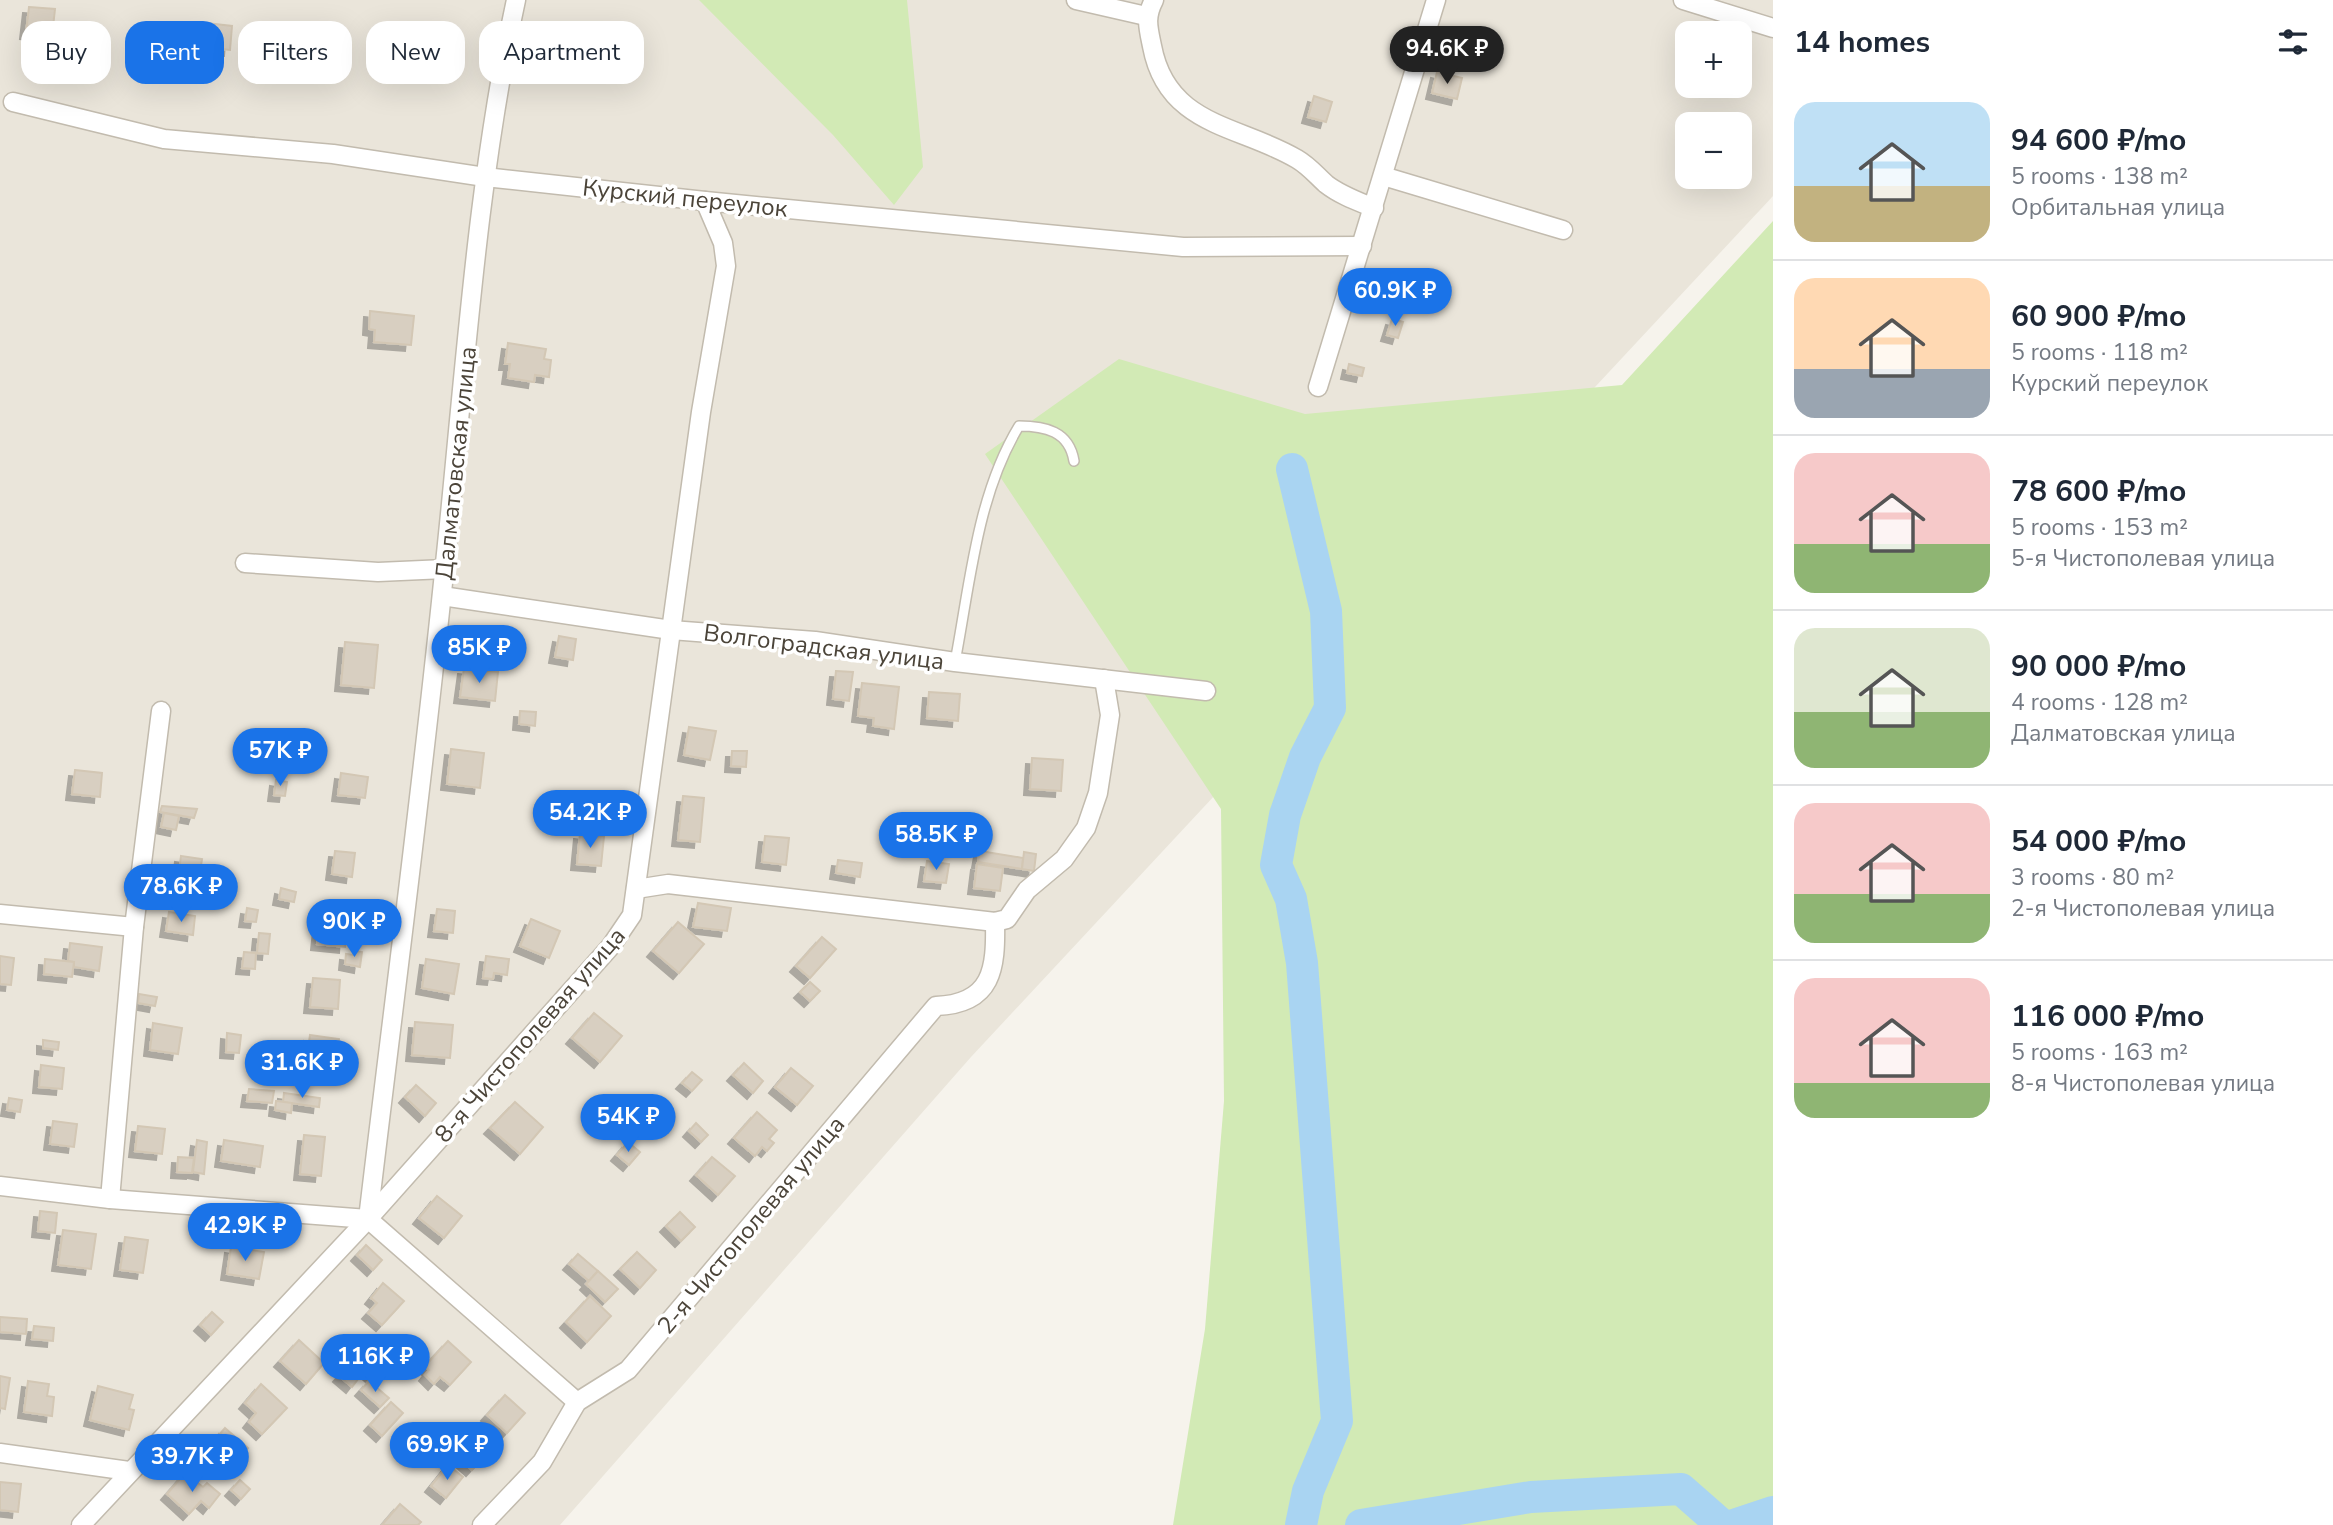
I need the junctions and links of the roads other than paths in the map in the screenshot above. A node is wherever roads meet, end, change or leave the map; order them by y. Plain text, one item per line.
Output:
1 (516, 0) edge
2 (1076, 0) edge
3 (1154, 0) edge
4 (1436, 0) edge
5 (1683, 0) edge
6 (1146, 16) junction
7 (1773, 28) edge
8 (13, 102) dead end
9 (1383, 176) junction
10 (485, 177) junction
11 (705, 201) junction
12 (1374, 208) junction
13 (1563, 230) dead end
14 (1362, 246) junction
15 (1318, 387) dead end
16 (1074, 461) dead end
17 (245, 563) dead end
18 (445, 569) junction
19 (442, 596) junction
20 (671, 630) junction
21 (955, 662) junction
22 (1104, 680) junction
23 (1206, 691) dead end
24 (161, 711) dead end
25 (636, 889) junction
26 (0, 914) edge
27 (995, 922) junction
28 (134, 927) junction
29 (0, 1186) edge
30 (110, 1199) junction
31 (368, 1219) junction
32 (577, 1402) junction
33 (0, 1453) edge
34 (129, 1471) junction
35 (81, 1525) edge
36 (482, 1525) edge

1 - 10 street, Далматовская улица
2 - 6 street
3 - 6 street
4 - 9 street
5 - 7 street
6 - 12 street
8 - 10 street, Курский переулок
9 - 12 street
9 - 13 street
10 - 11 street, Курский переулок
10 - 18 street, Далматовская улица
11 - 14 street, Курский переулок
11 - 20 street, 8-я Чистополевая улица
12 - 14 street
14 - 15 street
16 - 21 lane
17 - 18 street
18 - 19 street, Далматовская улица
19 - 20 street, Волгоградская улица
19 - 31 street, Далматовская улица
20 - 21 street, Волгоградская улица
20 - 25 street, 8-я Чистополевая улица
21 - 22 street, Волгоградская улица
22 - 23 street, Волгоградская улица
22 - 27 street
24 - 28 street
25 - 27 street
25 - 31 street, 8-я Чистополевая улица
26 - 28 street
27 - 32 street, 2-я Чистополевая улица
28 - 30 street
29 - 30 street
30 - 31 street
31 - 32 street
31 - 34 street, 8-я Чистополевая улица
32 - 36 street, 2-я Чистополевая улица
33 - 34 street
34 - 35 street, 8-я Чистополевая улица

